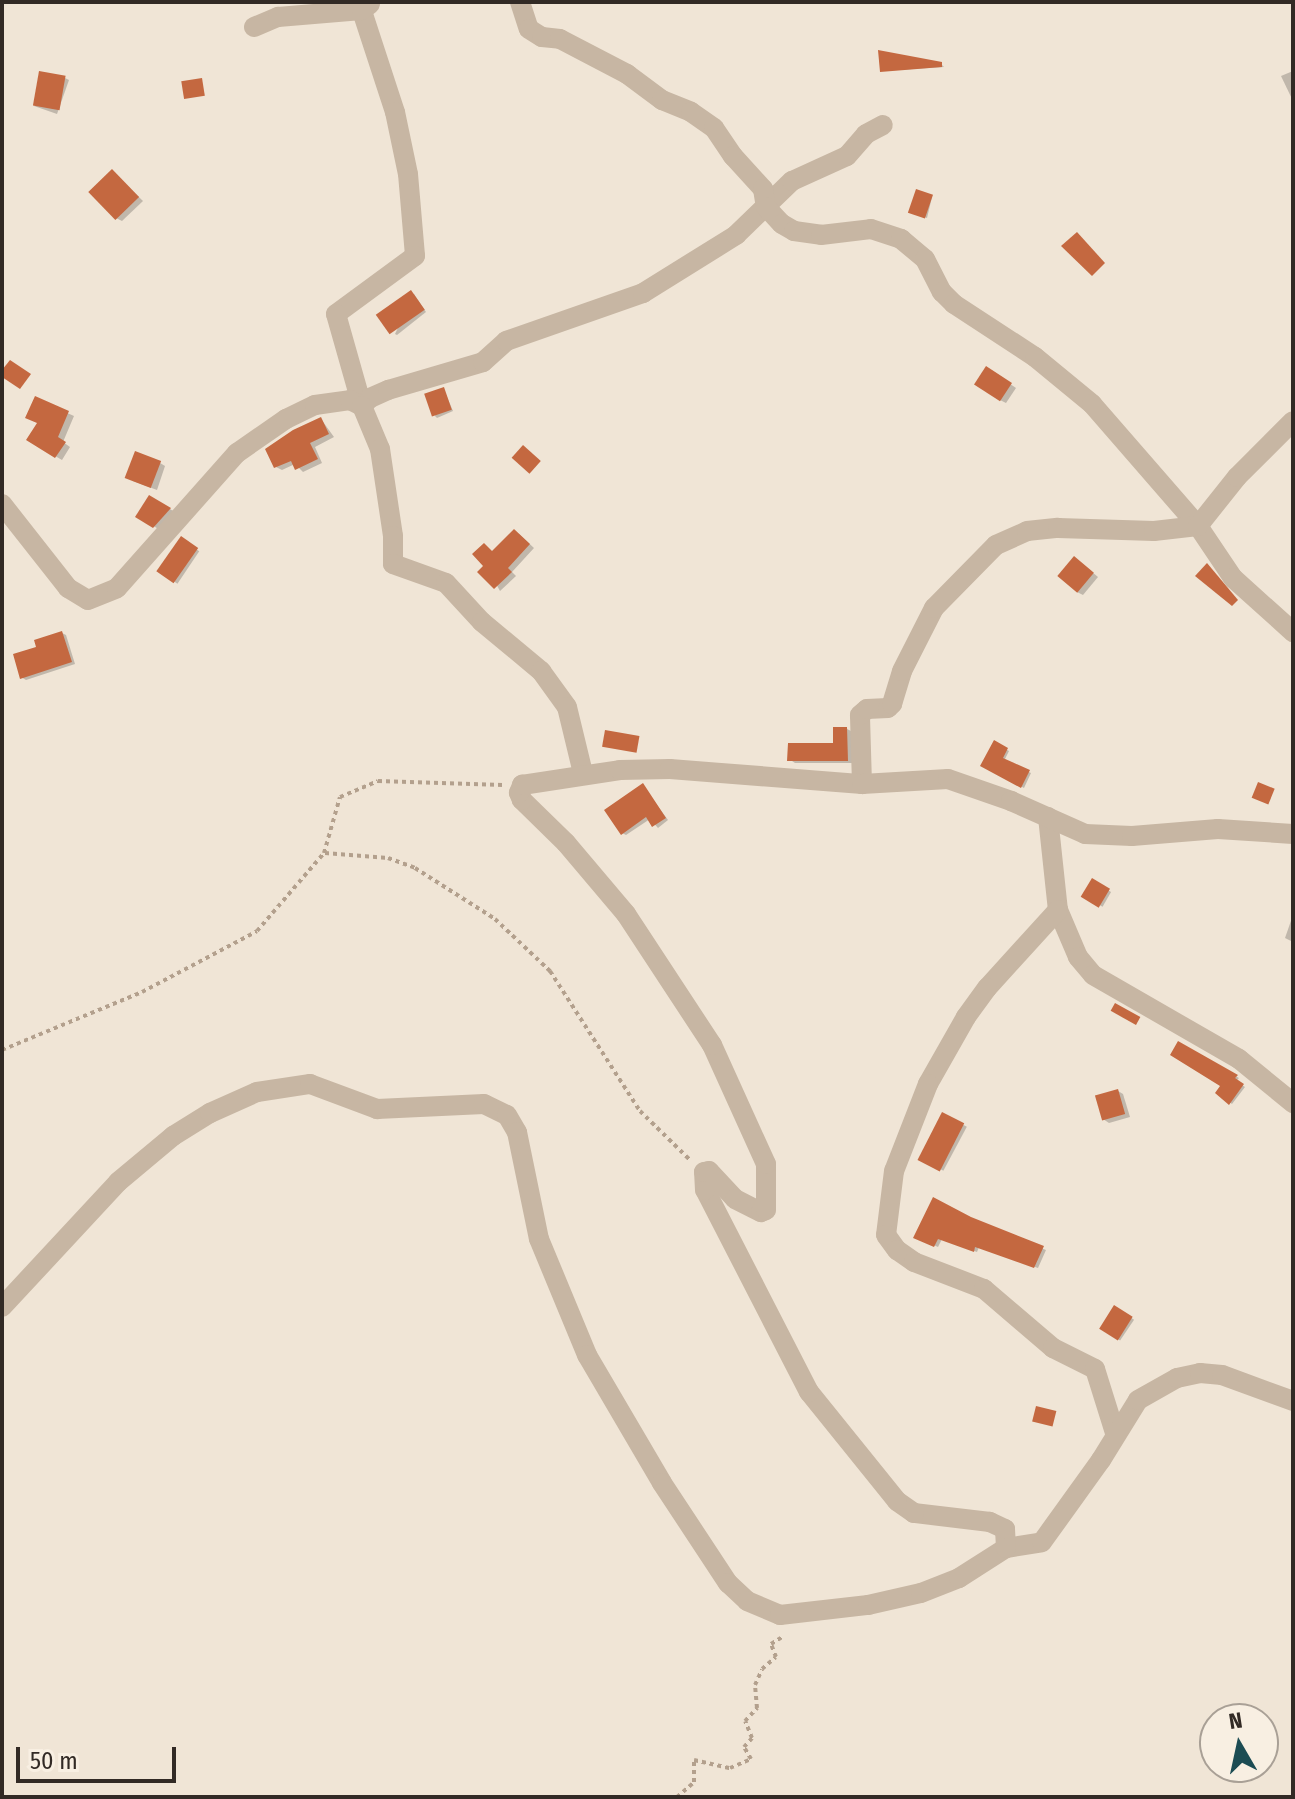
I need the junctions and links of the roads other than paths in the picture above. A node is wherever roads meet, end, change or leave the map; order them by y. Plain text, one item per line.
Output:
1 (520, 2) edge
2 (365, 5) edge
3 (254, 27) dead end
4 (883, 125) dead end
5 (766, 207) junction
6 (362, 406) junction
7 (1293, 421) edge
8 (2, 504) edge
9 (1198, 526) junction
10 (1293, 632) edge
11 (583, 773) junction
12 (862, 784) junction
13 (1048, 817) junction
14 (1293, 834) edge
15 (1058, 910) junction
16 (1293, 1103) edge
17 (2, 1307) edge
18 (1293, 1401) edge
19 (1115, 1433) junction
20 (1006, 1548) junction

1 - 5 street
2 - 3 street
2 - 6 street
4 - 5 street
5 - 6 street
5 - 9 street
6 - 8 street
6 - 11 street
7 - 9 street
9 - 10 street
9 - 12 street
11 - 12 street
11 - 20 street
12 - 13 street
13 - 14 street
13 - 15 street
15 - 16 street
15 - 19 street
17 - 20 street
18 - 19 street
19 - 20 street

